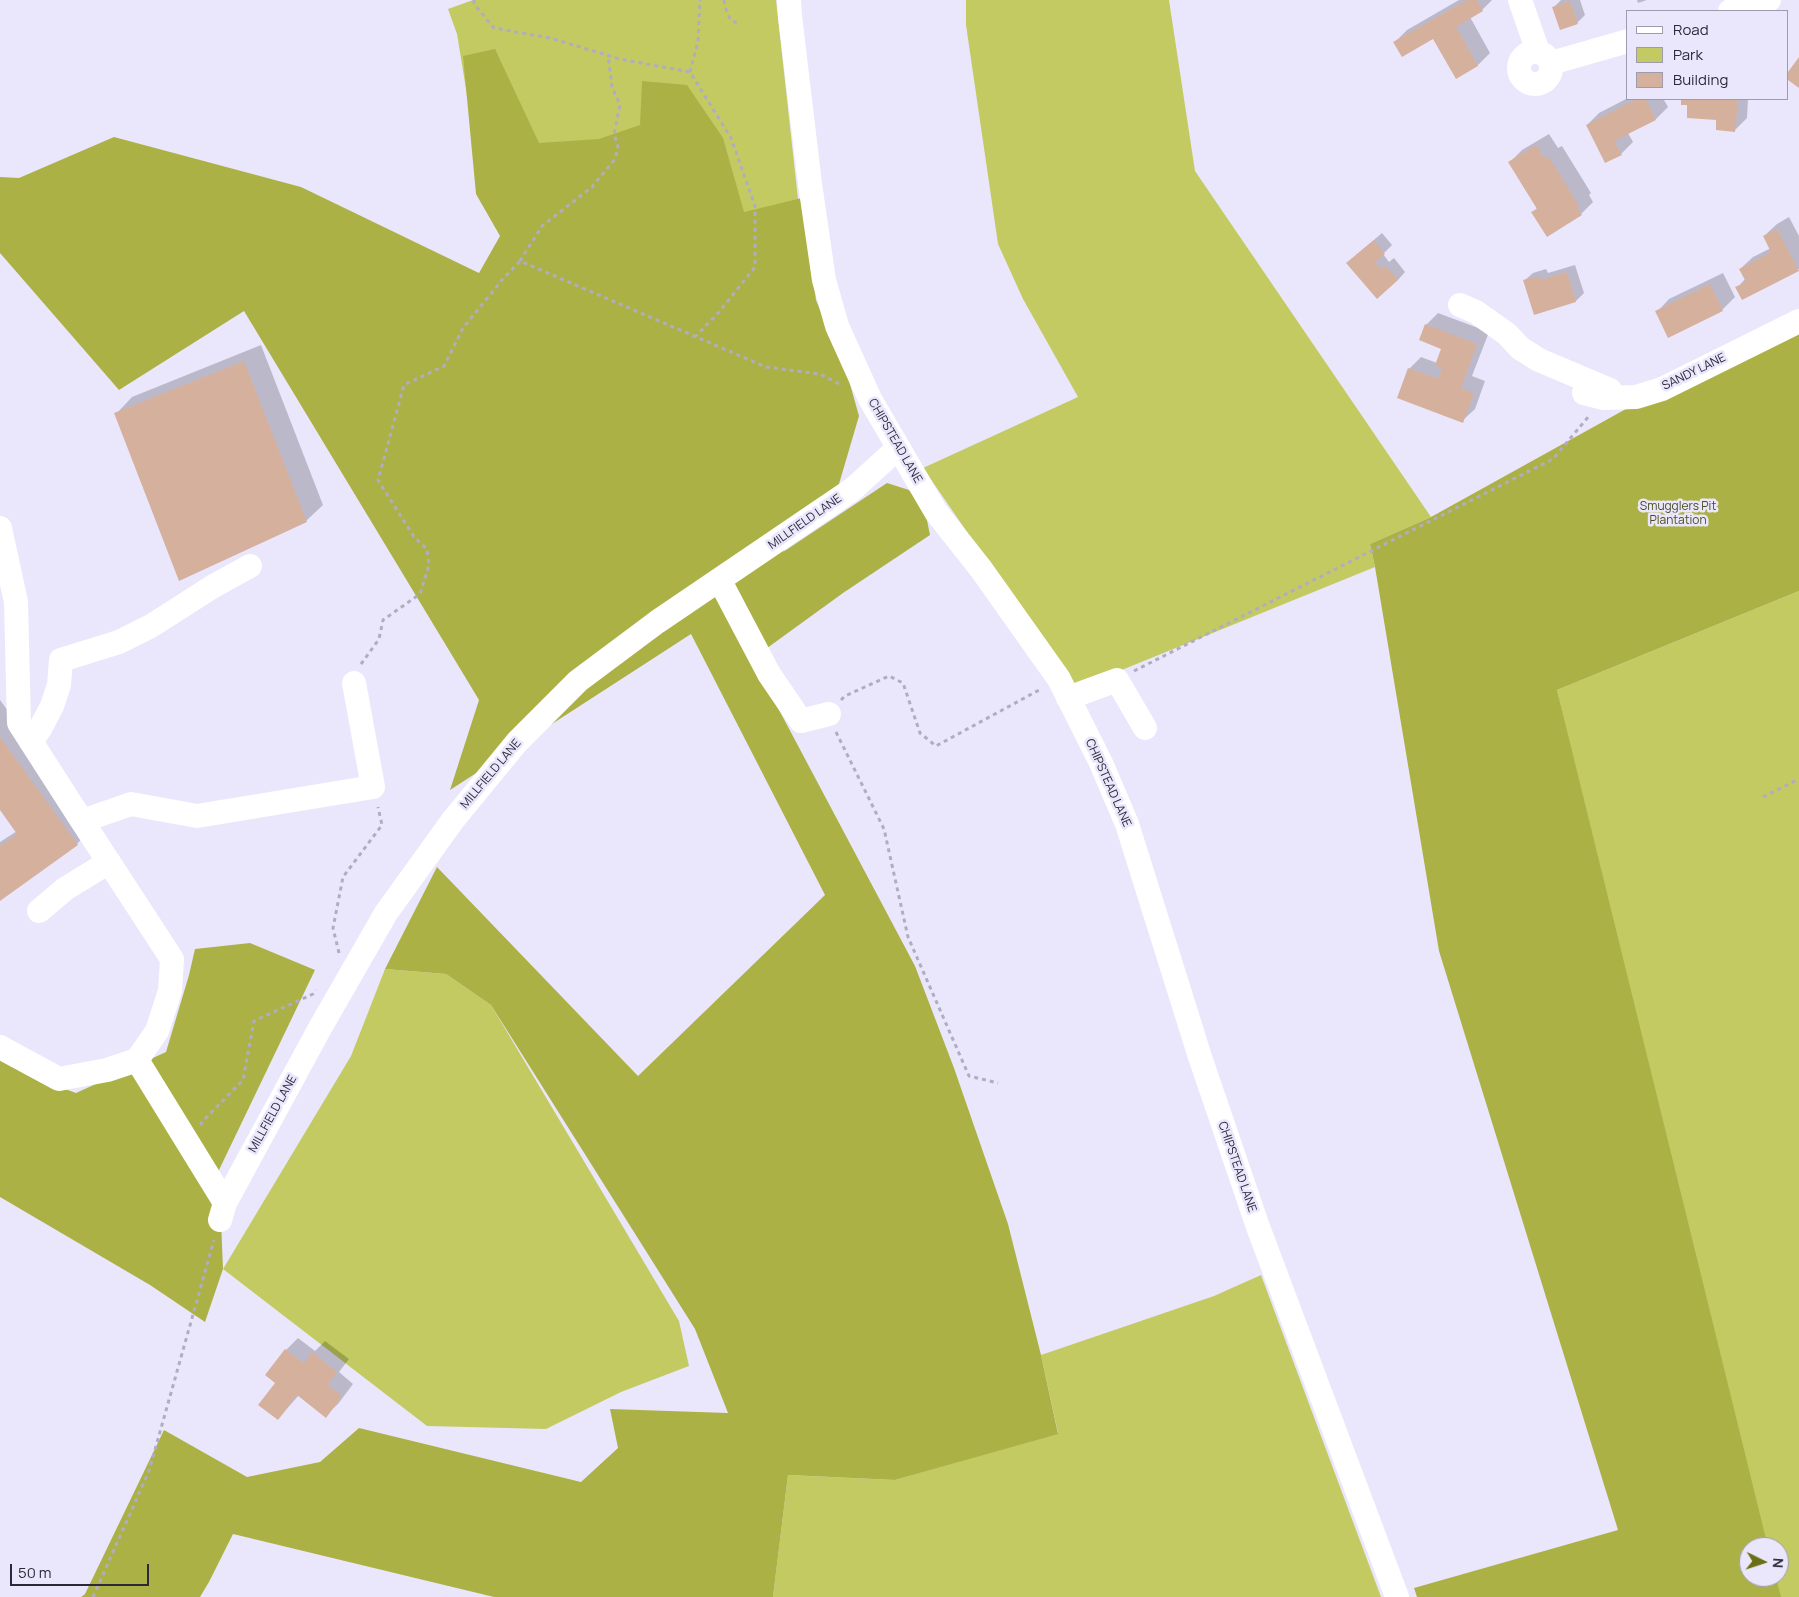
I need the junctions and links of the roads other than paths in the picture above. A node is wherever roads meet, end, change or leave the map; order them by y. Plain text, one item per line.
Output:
1 (789, 0) edge
2 (1520, 0) edge
3 (1769, 0) edge
4 (1734, 10) edge
5 (1626, 41) edge
6 (1460, 305) dead end
7 (1799, 321) edge
8 (898, 448) junction
9 (0, 528) edge
10 (250, 566) dead end
11 (720, 581) junction
12 (354, 683) road end
13 (1064, 688) junction
14 (829, 714) road end
15 (1145, 728) dead end
16 (31, 742) junction
17 (82, 821) junction
18 (109, 862) junction
19 (39, 910) dead end
20 (0, 1047) edge
21 (137, 1060) junction
22 (1398, 1597) edge

1 - 8 street, CHIPSTEAD LANE
2 - 5 street
3 - 4 street
6 - 7 street, SANDY LANE
8 - 11 street, MILLFIELD LANE
8 - 13 street, CHIPSTEAD LANE
9 - 16 street
10 - 16 street
11 - 14 street
11 - 21 street, MILLFIELD LANE
12 - 17 street
13 - 15 street
13 - 22 street, CHIPSTEAD LANE
16 - 17 street
17 - 18 street
18 - 19 street
18 - 21 street
20 - 21 street

